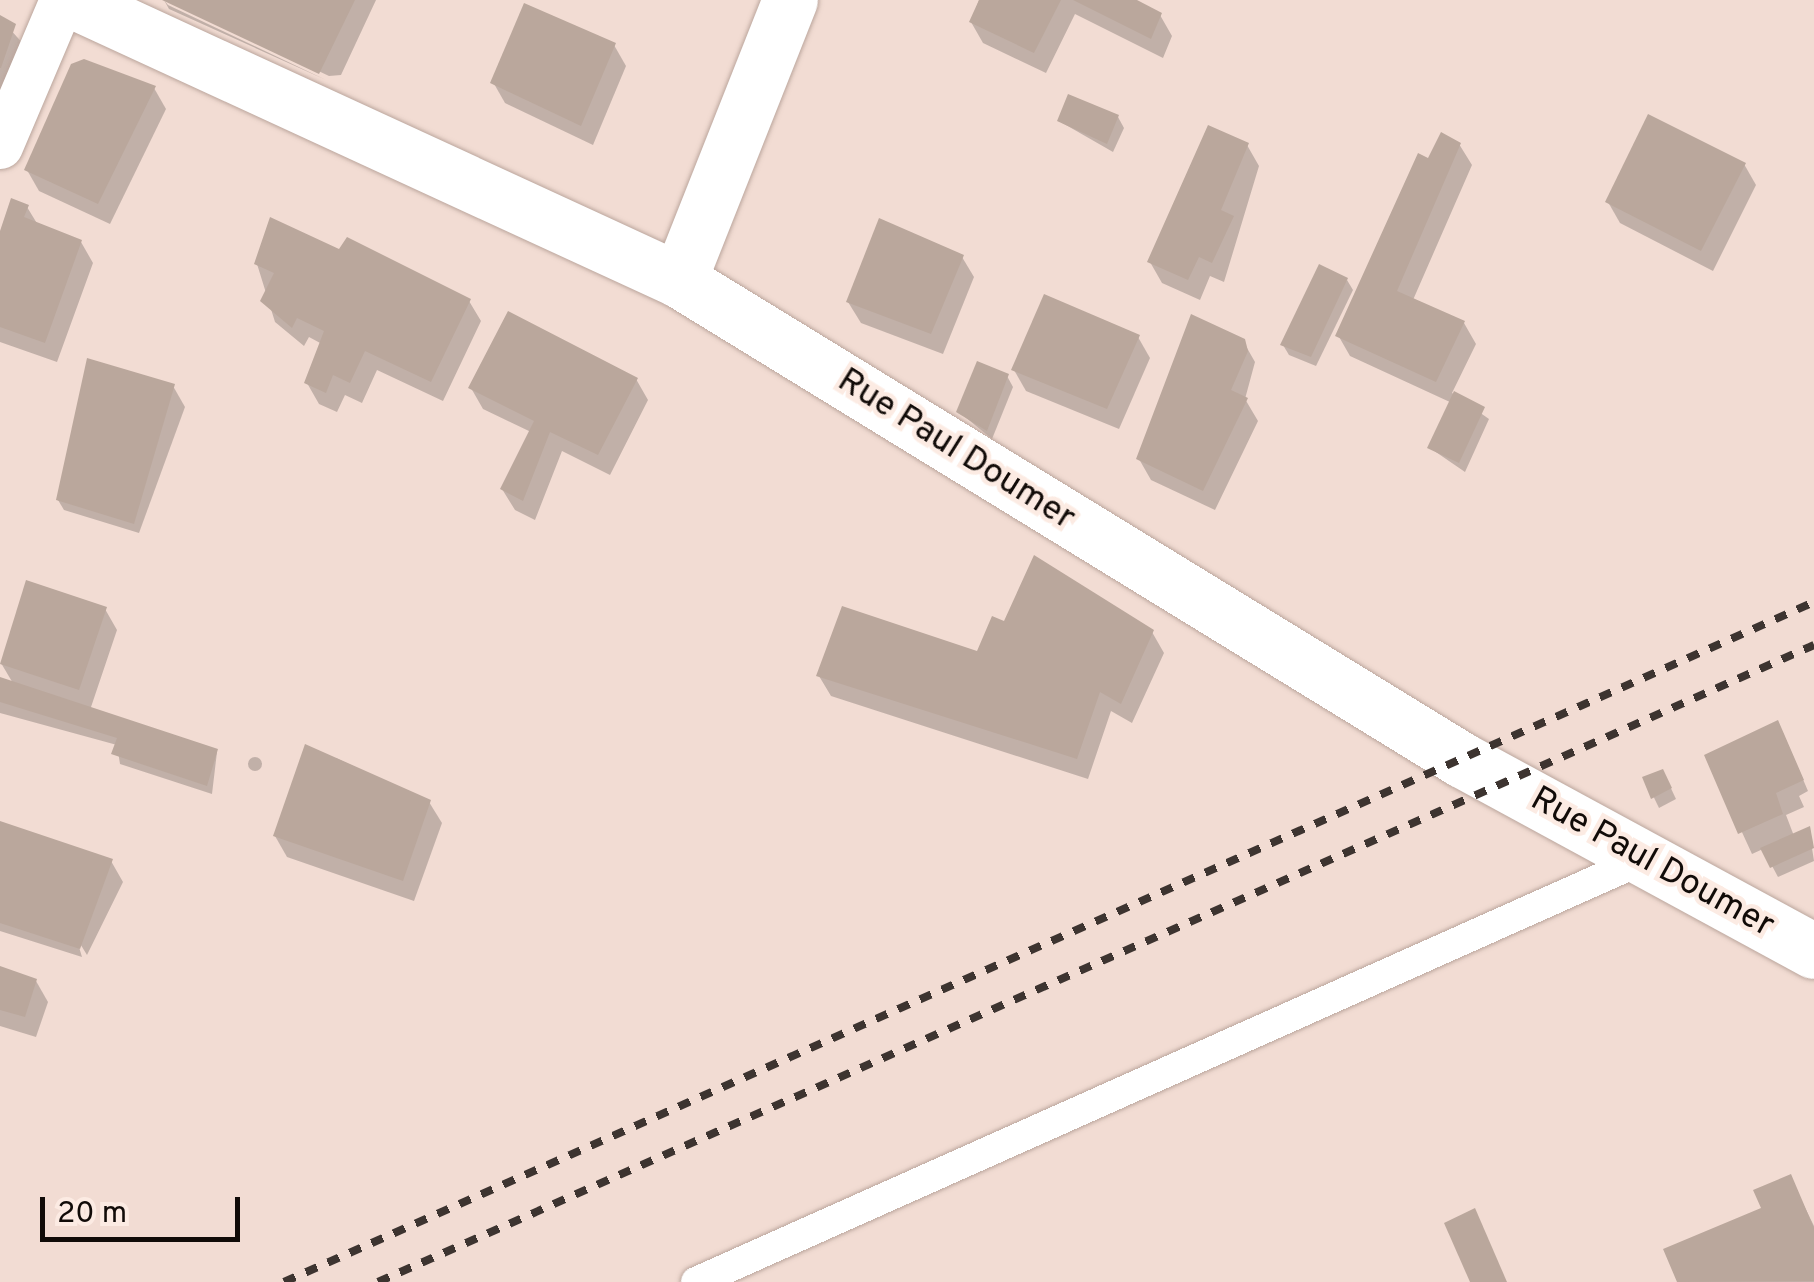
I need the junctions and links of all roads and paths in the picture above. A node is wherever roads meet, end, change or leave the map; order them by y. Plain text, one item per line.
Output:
1 (62, 0) edge
2 (71, 0) edge
3 (790, 0) edge
4 (0, 146) edge
5 (678, 280) junction
6 (1644, 859) junction
7 (1814, 952) edge
8 (696, 1282) edge

1 - 4 street
2 - 5 street, Rue Paul Doumer
3 - 5 street
5 - 6 street, Rue Paul Doumer
6 - 7 street, Rue Paul Doumer
6 - 8 lane

